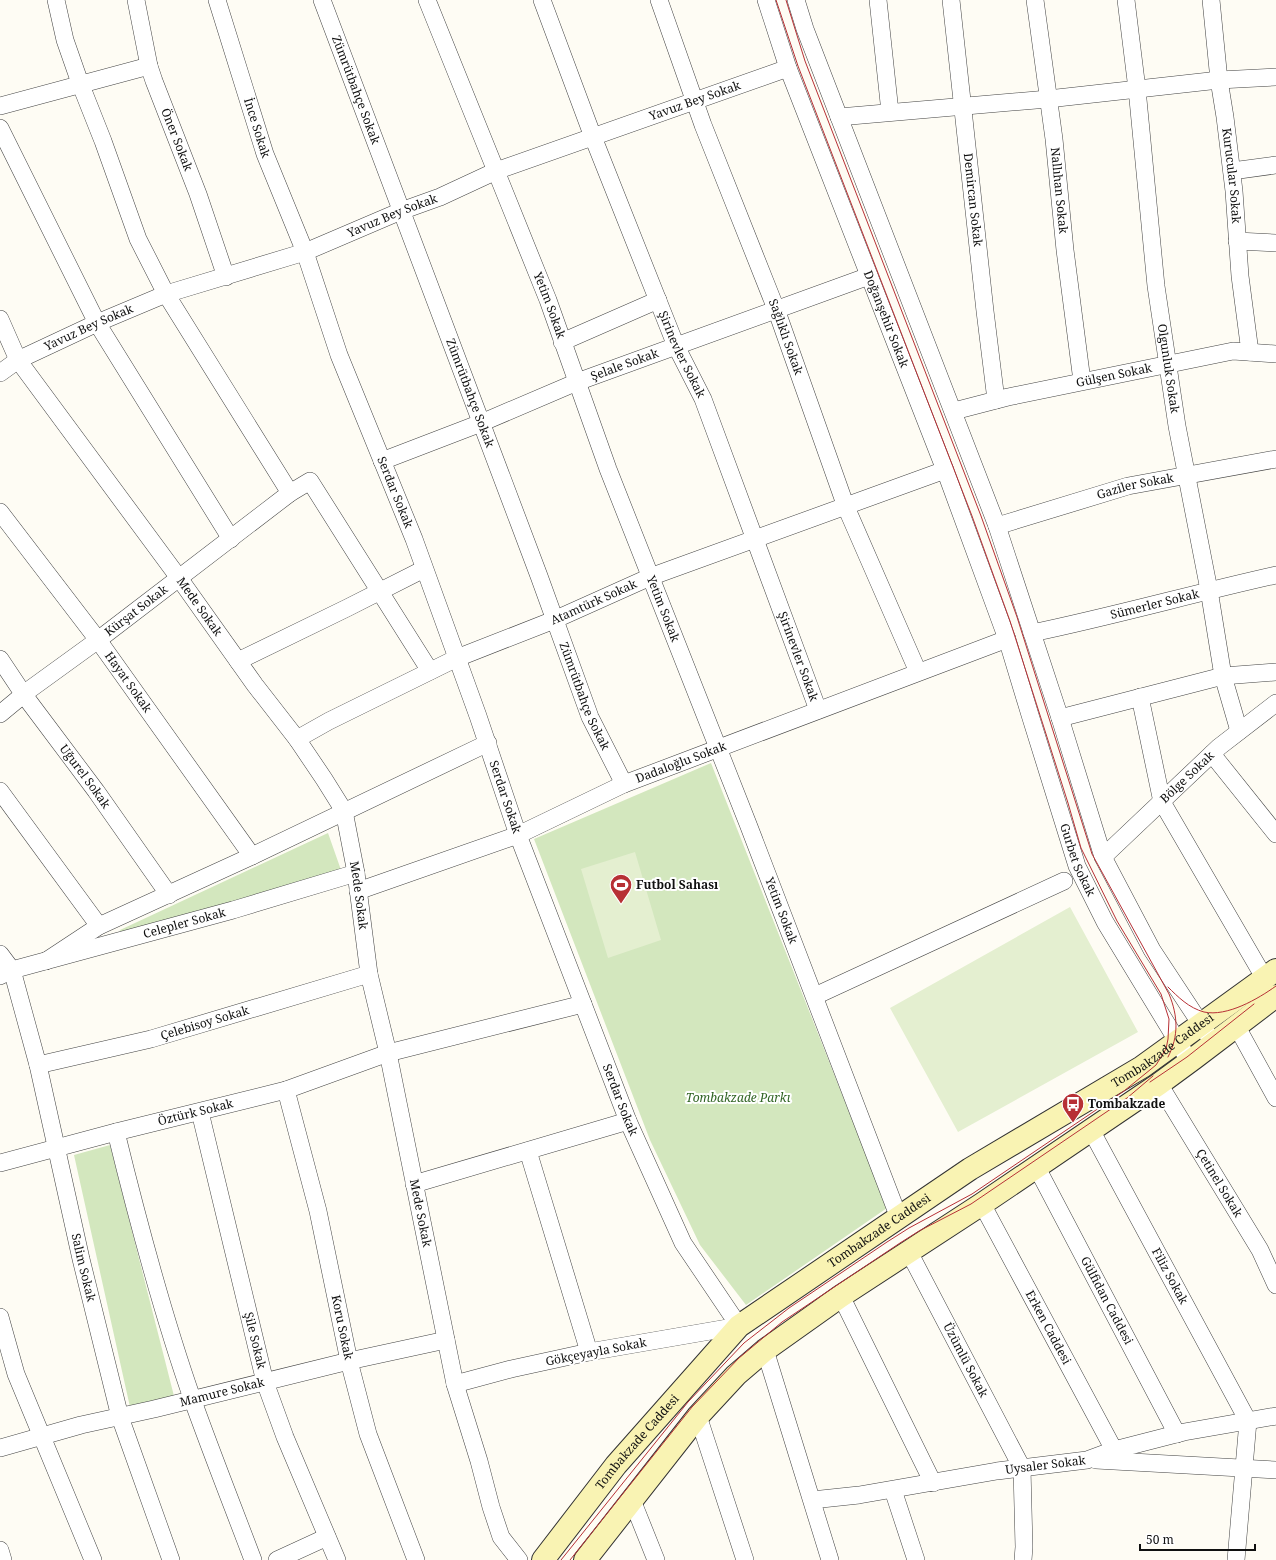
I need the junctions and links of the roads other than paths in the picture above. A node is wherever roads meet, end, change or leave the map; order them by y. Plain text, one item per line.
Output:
1 (56, 0) edge
2 (136, 0) edge
3 (217, 0) edge
4 (322, 0) edge
5 (427, 0) edge
6 (542, 0) edge
7 (659, 0) edge
8 (766, 0) edge
9 (796, 0) edge
10 (878, 0) edge
11 (951, 0) edge
12 (1035, 0) edge
13 (1126, 0) edge
14 (1211, 0) edge
15 (150, 66) junction
16 (788, 68) junction
17 (1276, 78) edge
18 (1219, 80) junction
19 (80, 83) junction
20 (1137, 89) junction
21 (1048, 99) junction
22 (695, 101) junction
23 (0, 106) edge
24 (963, 107) junction
25 (890, 112) junction
26 (839, 117) junction
27 (0, 128) edge
28 (593, 137) junction
29 (1276, 165) edge
30 (496, 171) junction
31 (1232, 171) junction
32 (401, 211) junction
33 (1237, 241) junction
34 (1276, 244) edge
35 (305, 252) junction
36 (869, 276) junction
37 (226, 277) junction
38 (166, 294) junction
39 (658, 300) junction
40 (776, 309) junction
41 (0, 319) edge
42 (97, 323) junction
43 (562, 342) junction
44 (676, 346) junction
45 (1250, 352) junction
46 (1276, 354) edge
47 (18, 360) junction
48 (1168, 364) junction
49 (0, 373) edge
50 (1082, 381) junction
51 (577, 382) junction
52 (996, 400) junction
53 (954, 411) junction
54 (481, 423) junction
55 (1276, 459) edge
56 (382, 461) junction
57 (945, 470) junction
58 (1186, 475) junction
59 (290, 493) junction
60 (846, 507) junction
61 (0, 512) edge
62 (998, 526) junction
63 (231, 539) junction
64 (755, 539) junction
65 (424, 568) junction
66 (1276, 575) edge
67 (650, 577) junction
68 (179, 578) junction
69 (1209, 590) junction
70 (380, 591) junction
71 (554, 620) junction
72 (1032, 632) junction
73 (1007, 639) junction
74 (98, 640) junction
75 (457, 658) junction
76 (0, 659) edge
77 (238, 661) junction
78 (430, 671) junction
79 (918, 672) junction
80 (1276, 672) edge
81 (1223, 676) junction
82 (24, 695) junction
83 (1140, 697) junction
84 (1276, 703) edge
85 (818, 710) junction
86 (0, 714) edge
87 (1060, 718) junction
88 (1239, 731) junction
89 (297, 739) junction
90 (488, 744) junction
91 (718, 748) junction
92 (1212, 754) junction
93 (624, 784) junction
94 (0, 791) edge
95 (1162, 802) junction
96 (344, 811) junction
97 (1276, 834) edge
98 (518, 835) junction
99 (252, 856) junction
100 (1103, 857) junction
101 (356, 873) junction
102 (1064, 881) dead end
103 (358, 891) junction
104 (169, 895) junction
105 (99, 926) junction
106 (0, 954) edge
107 (46, 961) junction
108 (6, 973) edge
109 (370, 974) junction
110 (1272, 982) edge
111 (815, 996) junction
112 (583, 1004) junction
113 (1201, 1024) junction
114 (1237, 1027) junction
115 (1177, 1041) junction
116 (1211, 1046) junction
117 (388, 1053) junction
118 (1193, 1059) junction
119 (38, 1065) junction
120 (1159, 1084) junction
121 (286, 1090) junction
122 (1276, 1098) edge
123 (200, 1112) junction
124 (628, 1121) junction
125 (1091, 1130) junction
126 (116, 1132) junction
127 (56, 1149) junction
128 (528, 1151) junction
129 (0, 1163) edge
130 (1036, 1166) junction
131 (414, 1184) junction
132 (982, 1204) junction
133 (899, 1218) junction
134 (909, 1252) junction
135 (1276, 1285) edge
136 (842, 1296) junction
137 (0, 1317) edge
138 (739, 1326) junction
139 (446, 1340) junction
140 (764, 1350) junction
141 (589, 1352) junction
142 (348, 1361) junction
143 (265, 1382) junction
144 (455, 1384) junction
145 (193, 1399) junction
146 (120, 1416) junction
147 (698, 1416) junction
148 (1276, 1416) edge
149 (1248, 1421) junction
150 (1177, 1434) junction
151 (42, 1436) junction
152 (0, 1448) edge
153 (1114, 1450) junction
154 (1087, 1460) junction
155 (1022, 1468) junction
156 (1245, 1469) junction
157 (1276, 1470) edge
158 (933, 1483) junction
159 (893, 1490) junction
160 (632, 1500) junction
161 (812, 1500) junction
162 (327, 1537) junction
163 (0, 1550) edge
164 (3, 1560) edge
165 (93, 1560) edge
166 (171, 1560) edge
167 (253, 1560) edge
168 (277, 1560) edge
169 (336, 1560) edge
170 (416, 1560) edge
171 (519, 1560) edge
172 (543, 1560) edge
173 (585, 1560) edge
174 (656, 1560) edge
175 (745, 1560) edge
176 (830, 1560) edge
177 (916, 1560) edge
178 (1023, 1560) edge
179 (1236, 1560) edge

1 - 19 street
2 - 15 street, Öner Sokak
3 - 35 street, İnce Sokak
4 - 32 street, Zümrütbahçe Sokak
5 - 30 street, Yetim Sokak
6 - 28 street, Şirinevler Sokak
7 - 22 street, Sağlıklı Sokak
8 - 16 street, Doğanşehir Sokak
9 - 26 street
10 - 25 street
11 - 24 street, Demircan Sokak
12 - 21 street, Nallıhan Sokak
13 - 20 street, Olgunluk Sokak
14 - 18 street, Kurucular Sokak
15 - 19 street
15 - 37 street, Öner Sokak
16 - 22 street, Yavuz Bey Sokak
16 - 36 street, Doğanşehir Sokak
17 - 18 street
18 - 20 street
18 - 31 street, Kurucular Sokak
19 - 23 street
19 - 38 street
20 - 21 street
20 - 48 street, Olgunluk Sokak
21 - 24 street
21 - 50 street, Nallıhan Sokak
22 - 28 street, Yavuz Bey Sokak
22 - 40 street, Sağlıklı Sokak
24 - 25 street
24 - 52 street, Demircan Sokak
25 - 26 street
26 - 53 street
27 - 42 street
28 - 30 street, Yavuz Bey Sokak
28 - 39 street, Şirinevler Sokak
29 - 31 street
30 - 32 street, Yavuz Bey Sokak
30 - 43 street, Yetim Sokak
31 - 33 street, Kurucular Sokak
32 - 35 street, Yavuz Bey Sokak
32 - 54 street, Zümrütbahçe Sokak
33 - 34 street
33 - 45 street, Kurucular Sokak
35 - 37 street, Yavuz Bey Sokak
35 - 56 street, Serdar Sokak
36 - 40 street, Şelale Sokak
36 - 57 street, Doğanşehir Sokak
37 - 38 street, Yavuz Bey Sokak
38 - 42 street, Yavuz Bey Sokak
38 - 59 street
39 - 43 street
39 - 44 street, Şirinevler Sokak
40 - 44 street, Şelale Sokak
40 - 60 street, Sağlıklı Sokak
41 - 47 street, Mede Sokak
42 - 47 street, Yavuz Bey Sokak
42 - 63 street
43 - 51 street, Yetim Sokak
44 - 51 street, Şelale Sokak
44 - 64 street, Şirinevler Sokak
45 - 46 street, Gülşen Sokak
45 - 48 street, Gülşen Sokak
47 - 49 street, Yavuz Bey Sokak
47 - 68 street, Mede Sokak
48 - 50 street, Gülşen Sokak
48 - 58 street, Olgunluk Sokak
50 - 52 street, Gülşen Sokak
51 - 54 street, Şelale Sokak
51 - 67 street, Yetim Sokak
52 - 53 street, Gülşen Sokak
53 - 62 street
54 - 56 street, Şelale Sokak
54 - 71 street, Zümrütbahçe Sokak
55 - 58 street, Gaziler Sokak
56 - 65 street, Serdar Sokak
57 - 60 street, Atamtürk Sokak
57 - 73 street, Doğanşehir Sokak
58 - 62 street, Gaziler Sokak
58 - 69 street, Olgunluk Sokak
59 - 63 street, Kürşat Sokak
59 - 70 street, Kürşat Sokak
60 - 64 street, Atamtürk Sokak
60 - 79 street, Sağlıklı Sokak
61 - 74 street, Hayat Sokak
62 - 72 street
63 - 68 street, Kürşat Sokak
64 - 67 street, Atamtürk Sokak
64 - 85 street, Şirinevler Sokak
65 - 70 street
65 - 75 street, Serdar Sokak
66 - 69 street, Sümerler Sokak
67 - 71 street, Atamtürk Sokak
67 - 91 street, Yetim Sokak
68 - 74 street, Kürşat Sokak
68 - 77 street, Mede Sokak
69 - 72 street, Sümerler Sokak
69 - 81 street, Olgunluk Sokak
70 - 77 street
70 - 78 street
71 - 75 street, Atamtürk Sokak
71 - 93 street, Zümrütbahçe Sokak
72 - 87 street
73 - 79 street, Dadaloğlu Sokak
73 - 115 street, Gurbet Sokak
74 - 82 street, Kürşat Sokak
74 - 99 street, Hayat Sokak
75 - 78 street, Atamtürk Sokak
75 - 90 street, Serdar Sokak
76 - 82 street, Uğurel Sokak
77 - 89 street, Mede Sokak
78 - 89 street, Atamtürk Sokak
79 - 85 street, Dadaloğlu Sokak
80 - 81 street
81 - 83 street
81 - 88 street, Olgunluk Sokak
82 - 86 street, Kürşat Sokak
82 - 104 street, Uğurel Sokak
83 - 87 street
83 - 95 street
84 - 88 street, Bölge Sokak
85 - 91 street, Dadaloğlu Sokak
87 - 100 street
88 - 92 street, Bölge Sokak
89 - 96 street, Mede Sokak
90 - 96 street
90 - 98 street, Serdar Sokak
91 - 93 street, Dadaloğlu Sokak
91 - 111 street, Yetim Sokak
92 - 95 street, Bölge Sokak
92 - 97 street
93 - 98 street, Dadaloğlu Sokak
94 - 105 street
95 - 100 street, Bölge Sokak
95 - 110 street
96 - 99 street
96 - 101 street, Mede Sokak
98 - 103 street, Dadaloğlu Sokak
98 - 112 street, Serdar Sokak
99 - 104 street
100 - 113 street
101 - 103 street, Mede Sokak
101 - 107 street, Celepler Sokak
102 - 111 street
103 - 109 street, Mede Sokak
104 - 105 street
105 - 107 street
106 - 108 street
107 - 108 street, Celepler Sokak
108 - 119 street, Salim Sokak
109 - 117 street, Mede Sokak
109 - 119 street, Çelebisoy Sokak
110 - 113 main road, Tombakzade Caddesi
110 - 114 main road, Tombakzade Caddesi
111 - 133 street, Yetim Sokak
112 - 117 street, Öztürk Sokak
112 - 124 street, Serdar Sokak
113 - 115 main road, Tombakzade Caddesi
113 - 116 street
114 - 116 main road, Tombakzade Caddesi
114 - 122 street
115 - 118 street, Gurbet Sokak
115 - 133 main road, Tombakzade Caddesi
116 - 118 main road, Tombakzade Caddesi
117 - 121 street, Öztürk Sokak
117 - 131 street, Mede Sokak
118 - 120 main road, Tombakzade Caddesi
119 - 127 street, Salim Sokak
120 - 125 main road, Tombakzade Caddesi
120 - 135 street, Çetinel Sokak
121 - 123 street, Öztürk Sokak
121 - 142 street, Koru Sokak
123 - 126 street, Öztürk Sokak
123 - 143 street, Şile Sokak
124 - 128 street
124 - 138 street, Serdar Sokak
125 - 130 main road, Tombakzade Caddesi
125 - 149 street, Filiz Sokak
126 - 127 street, Öztürk Sokak
126 - 145 street
127 - 129 street, Öztürk Sokak
127 - 146 street, Salim Sokak
128 - 131 street
128 - 141 street
130 - 132 main road, Tombakzade Caddesi
130 - 150 street, Gülfidan Caddesi
131 - 139 street, Mede Sokak
132 - 134 main road, Tombakzade Caddesi
132 - 153 street, Erken Caddesi
133 - 138 main road, Tombakzade Caddesi
134 - 136 main road, Tombakzade Caddesi
134 - 155 street, Üzümlü Sokak
136 - 140 main road, Tombakzade Caddesi
136 - 158 street
137 - 151 street
138 - 141 street, Gökçeyayla Sokak
138 - 172 main road, Tombakzade Caddesi
139 - 142 street, Mamure Sokak
139 - 144 street, Mede Sokak
140 - 147 main road, Tombakzade Caddesi
140 - 161 street
141 - 144 street, Gökçeyayla Sokak
142 - 143 street, Mamure Sokak
142 - 170 street, Koru Sokak
143 - 145 street, Mamure Sokak
143 - 162 street, Şile Sokak
144 - 171 street, Mede Sokak
145 - 146 street, Mamure Sokak
145 - 167 street
146 - 151 street, Mamure Sokak
146 - 166 street, Salim Sokak
147 - 160 main road, Tombakzade Caddesi
147 - 175 street
148 - 149 street, Uysaler Sokak
149 - 150 street, Uysaler Sokak
149 - 156 street
150 - 153 street, Uysaler Sokak
151 - 152 street, Mamure Sokak
151 - 165 street
153 - 154 street, Uysaler Sokak
154 - 155 street, Uysaler Sokak
154 - 156 street
155 - 158 street, Uysaler Sokak
155 - 178 street
156 - 157 street
156 - 179 street
158 - 159 street, Uysaler Sokak
159 - 161 street, Uysaler Sokak
159 - 177 street
160 - 173 main road, Tombakzade Caddesi
160 - 174 street
161 - 176 street
162 - 168 street
162 - 169 street, Şile Sokak
163 - 164 street

